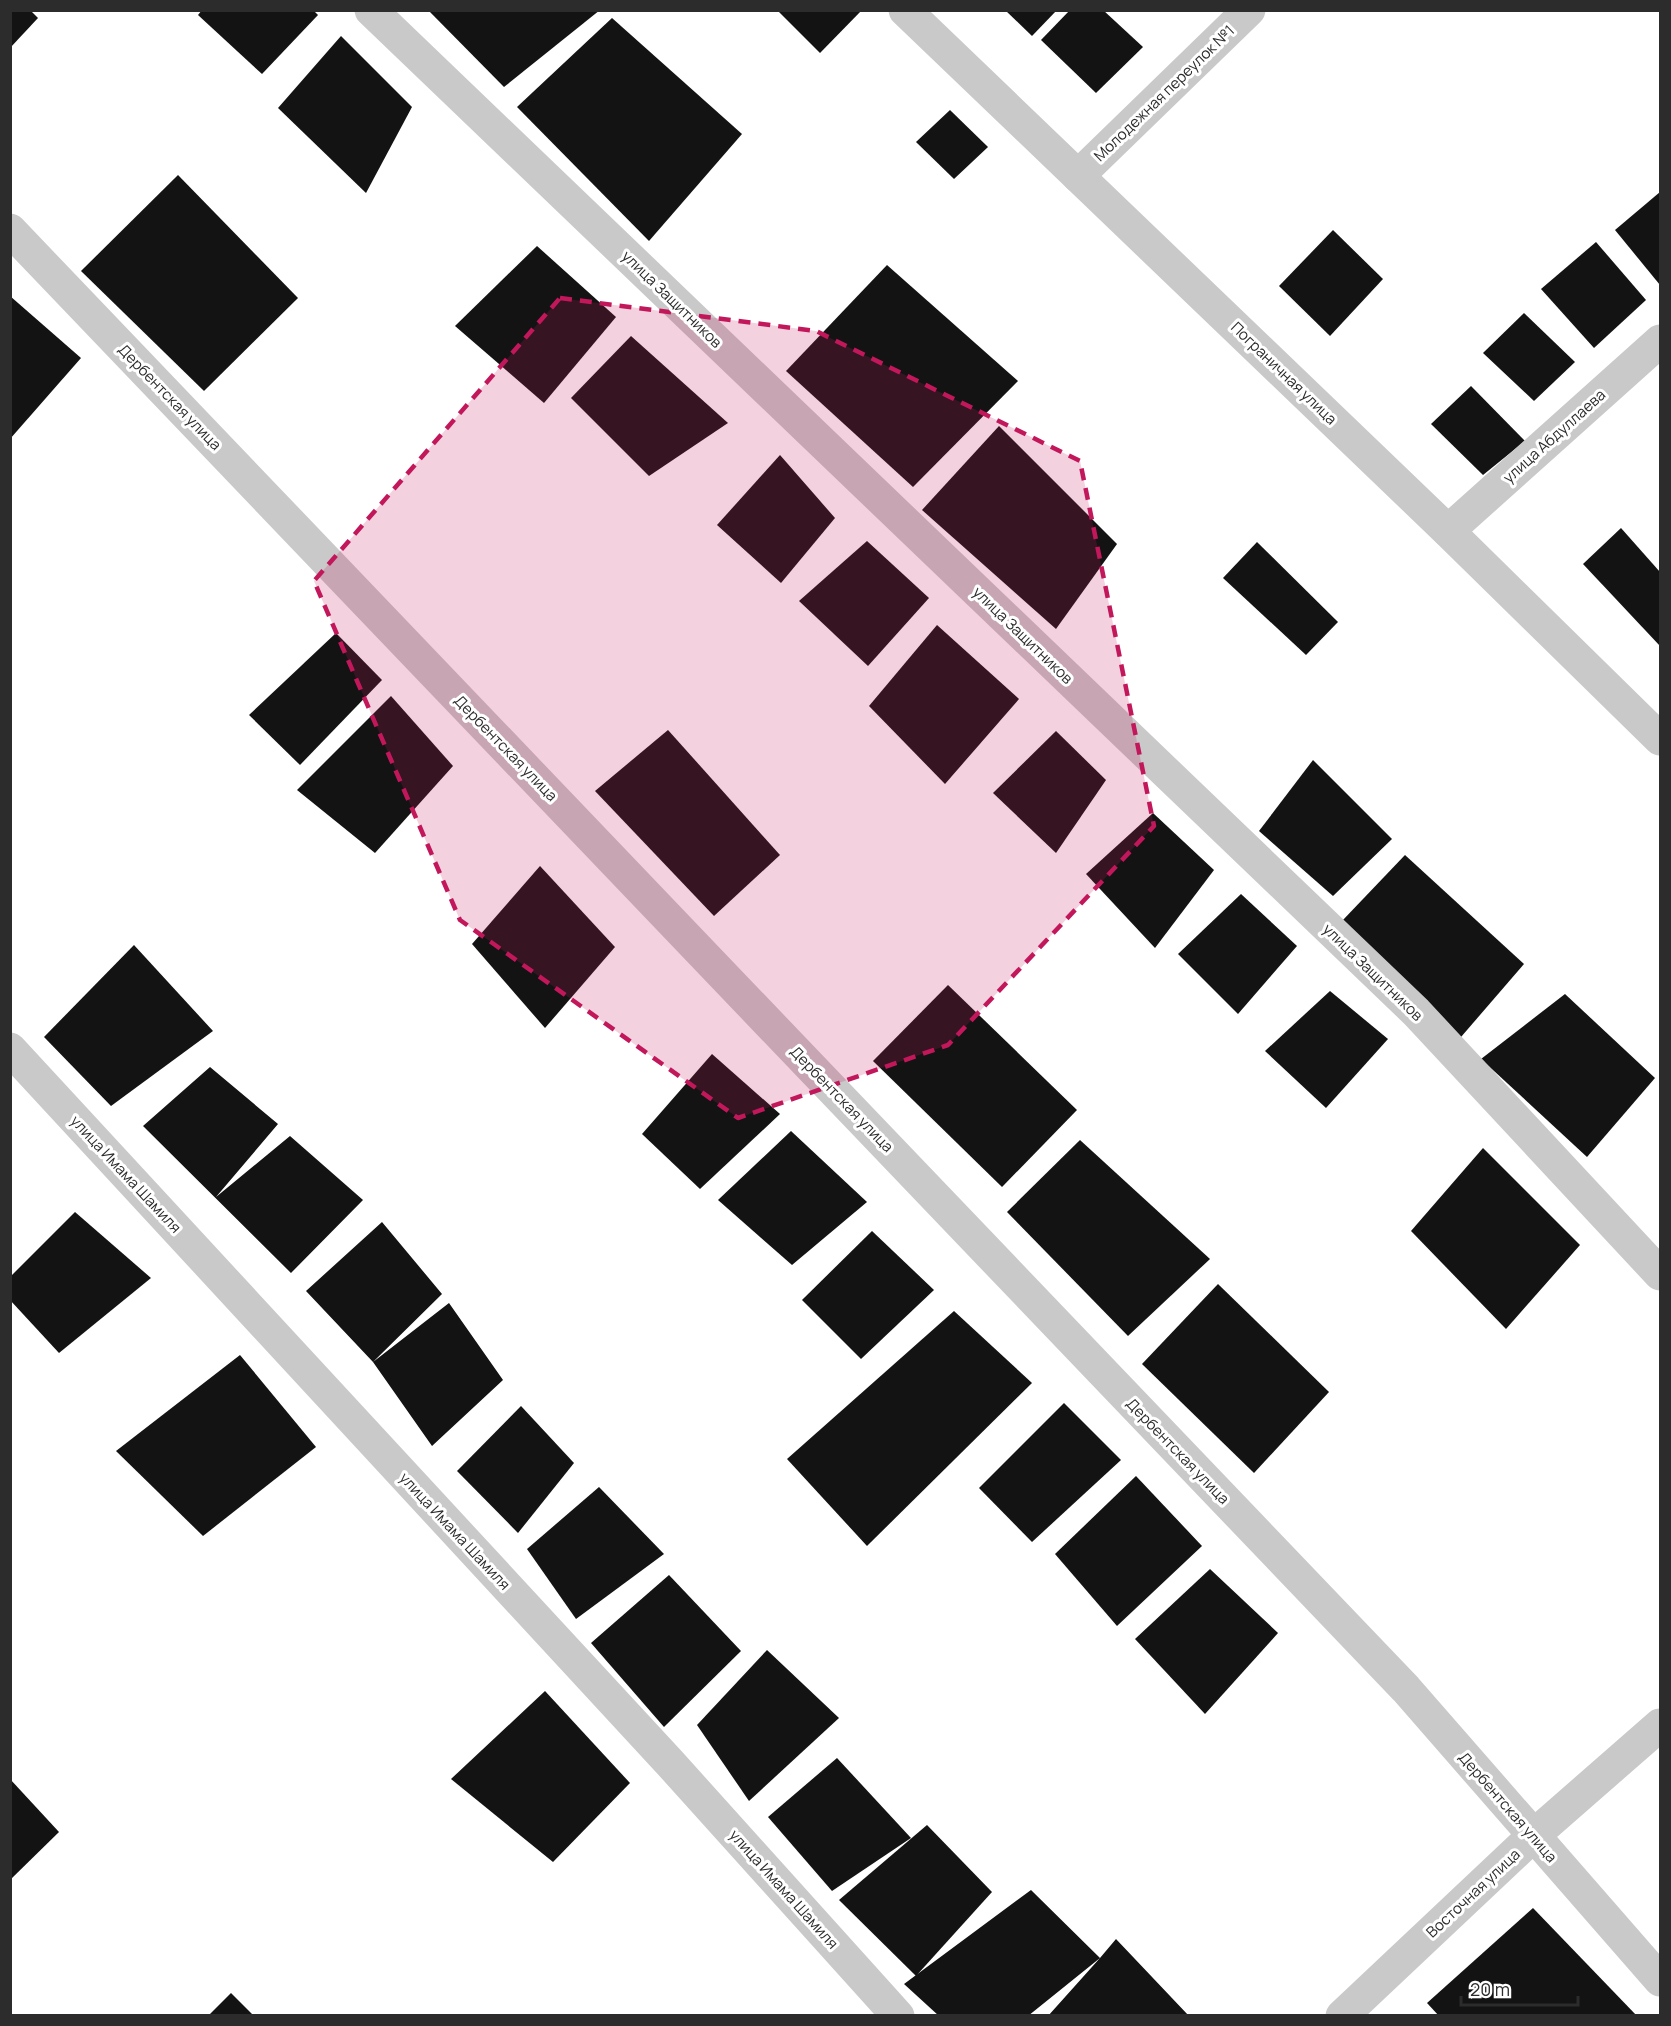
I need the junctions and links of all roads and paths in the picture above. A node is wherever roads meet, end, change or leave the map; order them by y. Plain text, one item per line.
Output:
1 (371, 10) edge
2 (905, 10) edge
3 (1249, 10) edge
4 (1078, 176) junction
5 (10, 230) edge
6 (1660, 341) edge
7 (1448, 531) junction
8 (1660, 739) edge
9 (10, 1049) edge
10 (1660, 1274) edge
11 (1660, 1725) edge
12 (1533, 1836) junction
13 (1660, 1980) edge
14 (898, 2016) edge
15 (1341, 2016) edge

1 - 10 street, улица Защитников
2 - 4 street, Пограничная улица
3 - 4 street, Молодежная переулок №1
4 - 7 street, Пограничная улица
5 - 12 street, Дербентская улица
6 - 7 street, улица Абдуллаева
7 - 8 street, Пограничная улица
9 - 14 street, улица Имама Шамиля
11 - 12 street, Восточная улица
12 - 13 street, Дербентская улица
12 - 15 street, Восточная улица

